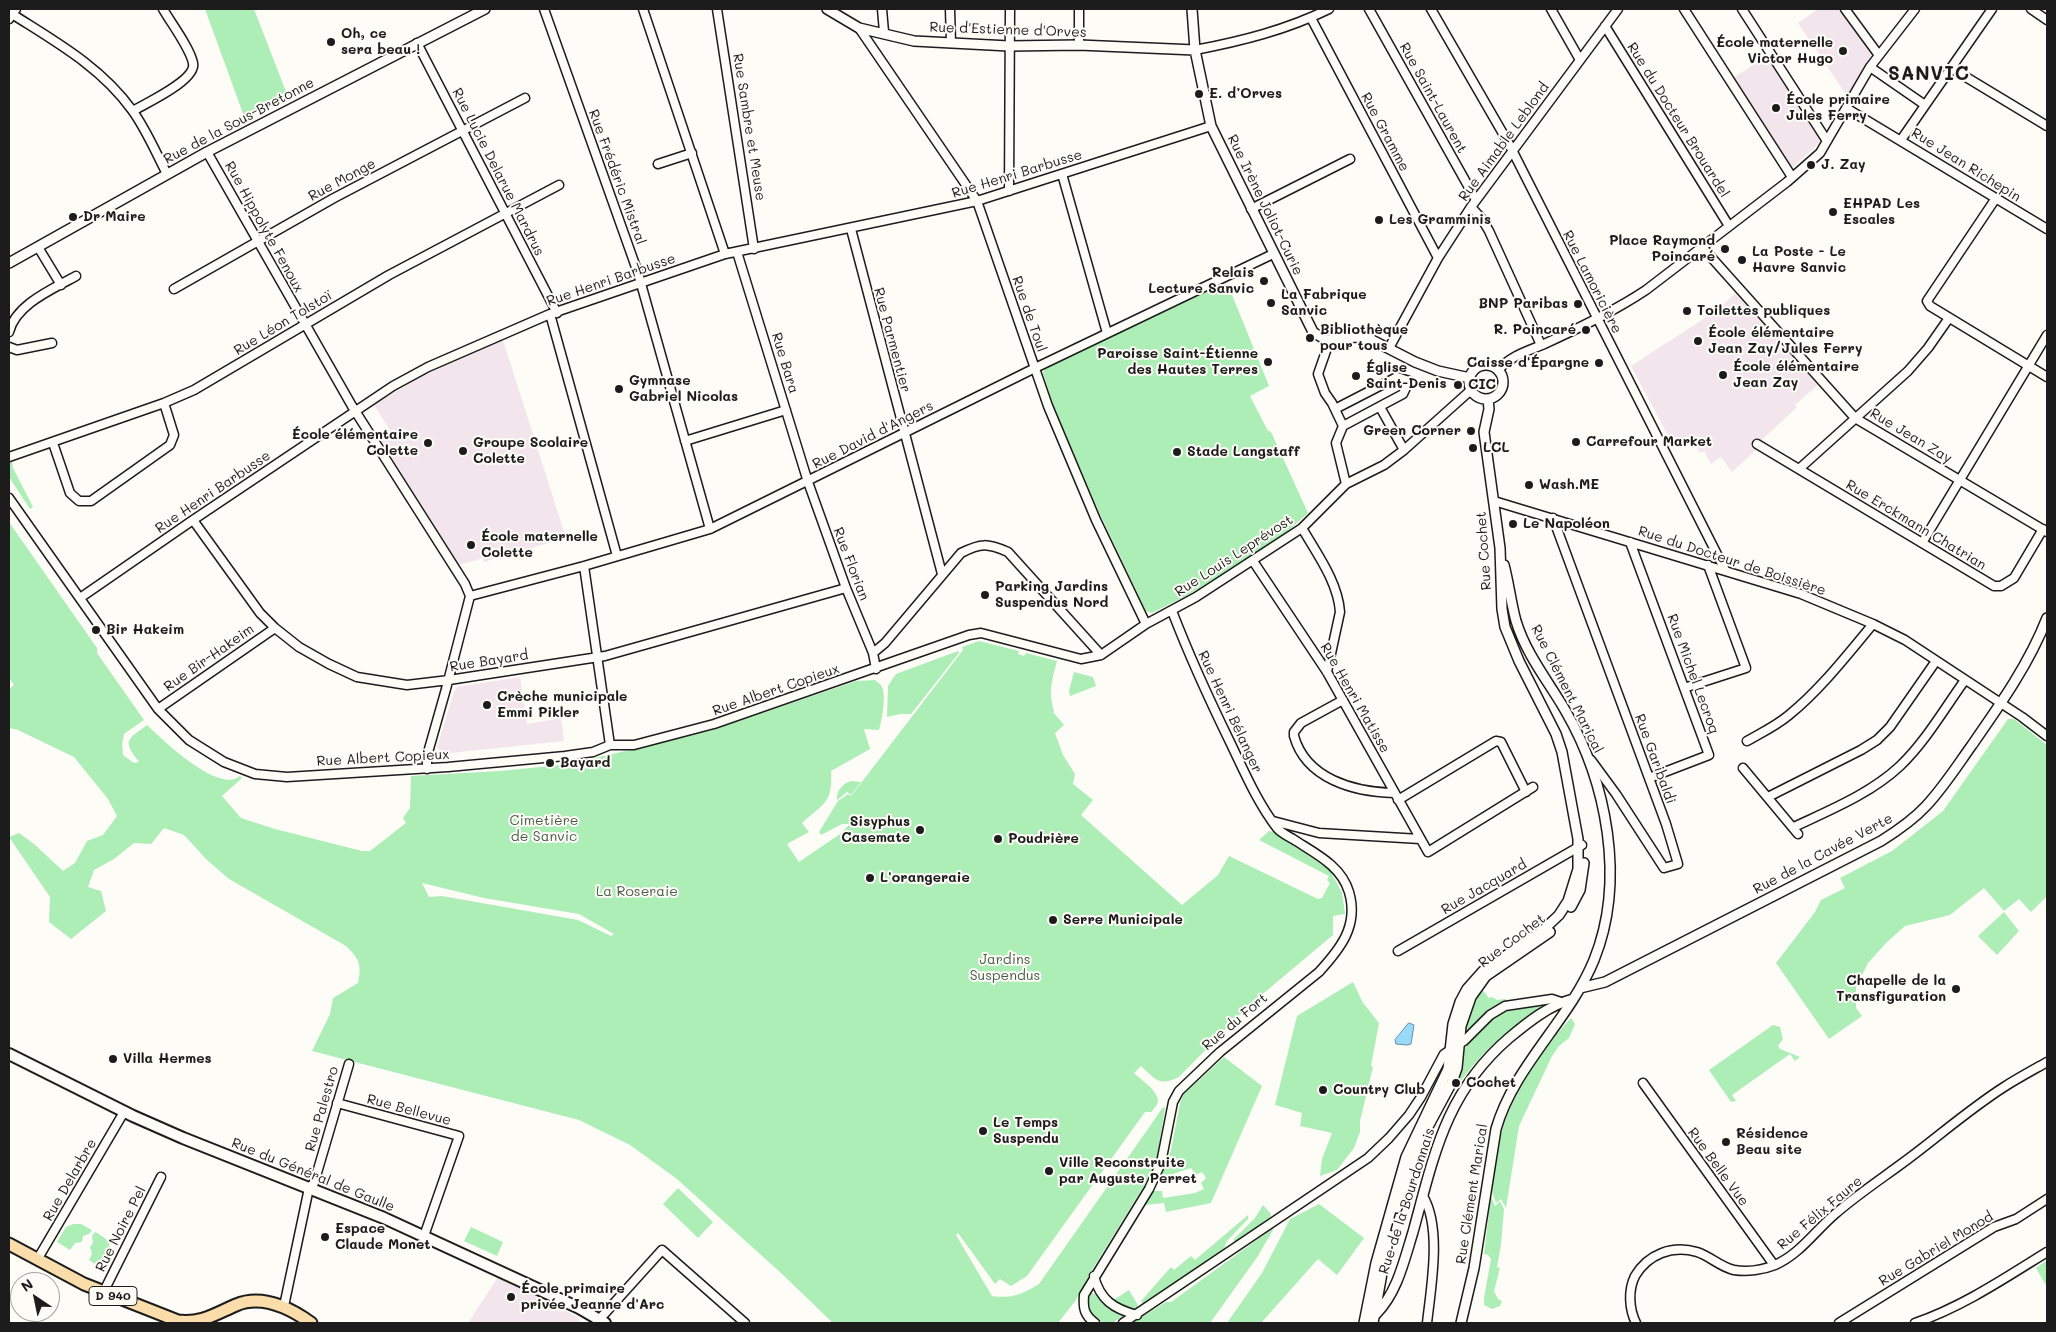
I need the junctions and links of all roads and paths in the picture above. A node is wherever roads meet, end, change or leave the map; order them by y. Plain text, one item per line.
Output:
1 (163, 9) edge
2 (485, 9) edge
3 (544, 9) edge
4 (643, 9) edge
5 (717, 9) edge
6 (827, 9) edge
7 (882, 9) edge
8 (950, 9) edge
9 (1010, 9) edge
10 (1079, 9) edge
11 (1192, 9) edge
12 (1329, 9) edge
13 (1370, 9) edge
14 (1431, 9) edge
15 (1551, 9) edge
16 (1618, 9) edge
17 (1684, 9) edge
18 (1742, 9) edge
19 (1845, 9) edge
20 (1915, 9) edge
21 (1992, 9) edge
22 (2031, 9) edge
23 (468, 13) edge
24 (12, 14) edge
25 (1311, 18) junction
26 (2047, 20) edge
27 (1605, 26) junction
28 (859, 28) junction
29 (884, 32) junction
30 (417, 43) junction
31 (951, 43) junction
32 (1080, 45) junction
33 (1009, 46) junction
34 (1195, 50) junction
35 (1878, 54) junction
36 (1580, 60) junction
37 (1870, 66) junction
38 (1951, 68) junction
39 (525, 98) dead end
40 (1925, 105) junction
41 (1846, 108) junction
42 (132, 111) junction
43 (1211, 126) junction
44 (2047, 126) edge
45 (462, 131) junction
46 (1901, 140) junction
47 (1827, 141) junction
48 (1512, 151) junction
49 (207, 152) junction
50 (692, 153) junction
51 (1350, 159) dead end
52 (658, 164) dead end
53 (166, 174) junction
54 (1062, 174) junction
55 (1792, 177) junction
56 (559, 186) dead end
57 (1009, 191) junction
58 (1996, 198) junction
59 (1476, 200) junction
60 (977, 202) junction
61 (1471, 207) junction
62 (1251, 209) junction
63 (506, 214) junction
64 (1729, 226) junction
65 (851, 229) junction
66 (2047, 229) edge
67 (258, 241) junction
68 (38, 247) junction
69 (1702, 247) junction
70 (754, 249) junction
71 (738, 252) junction
72 (725, 254) junction
73 (1273, 254) junction
74 (1438, 258) junction
75 (9, 263) edge
76 (76, 276) dead end
77 (640, 283) junction
78 (61, 285) junction
79 (174, 290) dead end
80 (554, 314) junction
81 (1596, 318) junction
82 (1949, 318) junction
83 (305, 325) junction
84 (9, 332) edge
85 (1108, 333) junction
86 (2047, 335) edge
87 (1326, 340) junction
88 (52, 343) dead end
89 (1541, 345) junction
90 (9, 346) edge
91 (1389, 348) junction
92 (2029, 366) junction
93 (1035, 368) junction
94 (1498, 370) junction
95 (2047, 377) edge
96 (1470, 378) junction
97 (1471, 390) junction
98 (1488, 399) junction
99 (164, 403) junction
100 (1380, 407) junction
101 (1335, 409) junction
102 (786, 410) junction
103 (355, 411) junction
104 (1856, 418) junction
105 (1343, 426) junction
106 (904, 432) junction
107 (685, 440) junction
108 (53, 443) junction
109 (1758, 444) dead end
110 (1404, 450) junction
111 (9, 457) edge
112 (1799, 469) junction
113 (1960, 480) junction
114 (808, 482) junction
115 (1346, 484) junction
116 (9, 498) edge
117 (1494, 501) junction
118 (1553, 518) junction
119 (193, 520) junction
120 (1302, 528) junction
121 (710, 529) junction
122 (2045, 530) edge
123 (1630, 542) junction
124 (1922, 543) junction
125 (1500, 548) junction
126 (617, 556) junction
127 (1253, 561) junction
128 (1708, 565) junction
129 (584, 566) junction
130 (1725, 570) junction
131 (942, 574) junction
132 (846, 588) junction
133 (470, 596) junction
134 (80, 598) junction
135 (1172, 611) junction
136 (2047, 618) edge
137 (1146, 624) junction
138 (1873, 624) junction
139 (275, 628) junction
140 (873, 653) junction
141 (1101, 655) junction
142 (597, 657) junction
143 (1936, 661) junction
144 (876, 669) junction
145 (1327, 672) junction
146 (449, 680) junction
147 (1965, 680) junction
148 (1684, 688) junction
149 (1343, 700) junction
150 (2001, 703) junction
151 (158, 709) junction
152 (2047, 736) edge
153 (1746, 741) dead end
154 (610, 745) junction
155 (1585, 753) junction
156 (1743, 768) dead end
157 (427, 769) junction
158 (1649, 778) junction
159 (1396, 796) junction
160 (1768, 797) junction
161 (1273, 821) junction
162 (1420, 839) junction
163 (1579, 844) junction
164 (1398, 952) dead end
165 (1580, 988) junction
166 (1573, 999) junction
167 (1561, 1002) junction
168 (1454, 1048) junction
169 (9, 1054) edge
170 (2047, 1062) edge
171 (348, 1064) dead end
172 (1643, 1083) dead end
173 (337, 1103) junction
174 (124, 1112) junction
175 (161, 1178) dead end
176 (309, 1188) junction
177 (1423, 1196) junction
178 (2047, 1199) edge
179 (424, 1236) junction
180 (9, 1244) edge
181 (2047, 1252) edge
182 (37, 1260) junction
183 (1774, 1265) junction
184 (1094, 1276) junction
185 (103, 1293) junction
186 (284, 1306) junction
187 (1137, 1315) junction
188 (1372, 1316) edge
189 (600, 1322) edge
190 (192, 1323) edge
191 (311, 1323) edge
192 (744, 1323) edge
193 (1095, 1323) edge
194 (1123, 1323) edge
195 (1364, 1323) edge
196 (1426, 1323) edge
197 (1462, 1323) edge
198 (1636, 1323) edge
199 (1839, 1323) edge
200 (1915, 1323) edge

1 - 42 street
2 - 23 street, Rue de la Sous-Bretonne
3 - 77 street, Rue Frédéric Mistral
4 - 50 street
5 - 70 street, Rue Sambre et Meuse
6 - 28 street, Rue d'Estienne d'Orves
7 - 29 street
8 - 31 street
9 - 33 street
10 - 32 street
11 - 34 street, Rue Irène Joliot-Curie
12 - 25 street
13 - 59 street, Rue Saint-Laurent
14 - 48 street, Rue Lamoricière
15 - 36 street
16 - 27 street, Rue Aimable Leblond
17 - 55 street
18 - 47 street
19 - 35 street
20 - 35 street
21 - 38 street
22 - 26 street
23 - 30 street, Rue de la Sous-Bretonne
24 - 42 street
25 - 34 street
25 - 74 street, Rue Gramme
27 - 36 street, Rue Aimable Leblond
27 - 64 street, Rue du Docteur Brouardel
28 - 29 street, Rue d'Estienne d'Orves
28 - 60 street, Rue de Toul
29 - 31 street, Rue d'Estienne d'Orves
30 - 45 street, Rue Lucie Delarue Mardrus
30 - 49 street, Rue de la Sous-Bretonne
31 - 33 street, Rue d'Estienne d'Orves
32 - 33 street, Rue d'Estienne d'Orves
32 - 34 street, Rue d'Estienne d'Orves
33 - 57 street
34 - 43 street, Rue Irène Joliot-Curie
35 - 37 street
36 - 48 street, Rue Aimable Leblond
37 - 40 street
37 - 41 street
38 - 40 street
38 - 44 street
39 - 45 street, Rue Monge
40 - 46 street
41 - 46 street, Rue Jean Richepin
41 - 47 street
42 - 53 street
43 - 54 street, Rue Henri Barbusse
43 - 62 street, Rue Irène Joliot-Curie
45 - 63 street, Rue Lucie Delarue Mardrus
45 - 67 street, Rue Monge
46 - 58 street, Rue Jean Richepin
47 - 55 street
48 - 59 street, Rue Aimable Leblond
48 - 81 street, Rue Lamoricière
49 - 53 street, Rue de la Sous-Bretonne
49 - 67 street, Rue Hippolyte Fenoux
50 - 52 street
50 - 72 street
51 - 62 street
53 - 68 street, Rue de la Sous-Bretonne
54 - 57 street, Rue Henri Barbusse
54 - 85 street
55 - 64 street
56 - 63 street, Rue Léon Tolstoï
57 - 60 street, Rue Henri Barbusse
58 - 66 street, Rue Jean Richepin
58 - 82 street
59 - 61 street, Rue Aimable Leblond
60 - 65 street, Rue Henri Barbusse
60 - 93 street, Rue de Toul
61 - 74 street, Rue Aimable Leblond
61 - 89 street
62 - 73 street, Rue Irène Joliot-Curie
63 - 80 street, Rue Lucie Delarue Mardrus
63 - 83 street, Rue Léon Tolstoï
64 - 69 street
65 - 70 street, Rue Henri Barbusse
65 - 106 street, Rue Parmentier
67 - 79 street, Rue Monge
67 - 83 street, Rue Hippolyte Fenoux
68 - 75 street, Rue de la Sous-Bretonne
68 - 78 street
69 - 81 street
69 - 104 street, Rue Jean Zay
70 - 71 street, Rue Henri Barbusse
71 - 72 street, Rue Henri Barbusse
71 - 102 street, Rue Bara
72 - 77 street, Rue Henri Barbusse
73 - 85 street, Rue David d'Angers
73 - 87 street, Rue Irène Joliot-Curie
74 - 91 street, Rue Aimable Leblond
76 - 78 street
77 - 80 street, Rue Henri Barbusse
77 - 107 street, Rue Frédéric Mistral
78 - 84 street
80 - 103 street, Rue Henri Barbusse
80 - 126 street, Rue Lucie Delarue Mardrus
81 - 89 street
81 - 130 street, Rue Lamoricière
82 - 92 street
82 - 104 street
83 - 99 street, Rue Léon Tolstoï
83 - 103 street, Rue Hippolyte Fenoux
85 - 93 street, Rue David d'Angers
86 - 92 street
87 - 91 street
87 - 101 street
88 - 90 street
89 - 94 street
91 - 96 street
92 - 95 street
92 - 113 street
93 - 106 street, Rue David d'Angers
93 - 137 street, Rue de Toul
94 - 96 street
94 - 98 street
96 - 97 street
97 - 98 street
97 - 110 street, Rue Louis Leprévost
98 - 117 street, Rue Cochet
99 - 108 street, Rue Léon Tolstoï
99 - 108 street
100 - 101 street
100 - 105 street
100 - 110 street
101 - 105 street
102 - 107 street
102 - 114 street, Rue Bara
103 - 119 street, Rue Henri Barbusse
103 - 133 street, Rue Hippolyte Fenoux
104 - 112 street
104 - 113 street, Rue Jean Zay
105 - 115 street
106 - 114 street, Rue David d'Angers
106 - 131 street, Rue Parmentier
107 - 121 street, Rue Frédéric Mistral
108 - 111 street, Rue Léon Tolstoï
109 - 112 street, Rue Erckmann Chatrian
110 - 115 street, Rue Louis Leprévost
112 - 124 street, Rue Erckmann Chatrian
113 - 122 street, Rue Jean Zay
113 - 124 street
114 - 121 street, Rue David d'Angers
114 - 132 street, Rue Florian
115 - 120 street, Rue Louis Leprévost
116 - 134 street, Rue Albert Copieux
117 - 118 street, Rue du Docteur de Boissière
117 - 125 street, Rue Cochet
118 - 123 street, Rue du Docteur de Boissière
118 - 158 street, Rue Garibaldi
119 - 134 street, Rue Henri Barbusse
119 - 139 street, Rue Bayard
120 - 127 street, Rue Louis Leprévost
120 - 145 street
121 - 126 street, Rue David d'Angers
122 - 124 street, Rue Erckmann Chatrian
123 - 128 street, Rue du Docteur de Boissière
123 - 148 street, Rue Michel Lecroq
125 - 155 street, Rue Clément Marical
125 - 163 street, Rue Cochet
126 - 129 street, Rue David d'Angers
127 - 135 street, Rue Louis Leprévost
127 - 145 street, Rue Henri Matisse
128 - 130 street, Rue du Docteur de Boissière
128 - 148 street
129 - 133 street, Rue David d'Angers
129 - 142 street
130 - 138 street, Rue du Docteur de Boissière
131 - 140 street
131 - 141 street
132 - 140 street, Rue Florian
132 - 142 street, Rue Bayard
133 - 146 street
134 - 151 street, Rue Albert Copieux
135 - 137 street, Rue Albert Copieux
135 - 161 street, Rue Henri Bélanger
136 - 150 street, Rue de la Cavée Verte
137 - 141 street, Rue Albert Copieux
138 - 143 street, Rue du Docteur de Boissière
138 - 153 street
139 - 146 street, Rue Bayard
139 - 151 street, Rue Bir-Hakeim
140 - 144 street
141 - 144 street, Rue Albert Copieux
142 - 146 street, Rue Bayard
142 - 154 street
143 - 147 street, Rue du Docteur de Boissière
143 - 160 street
144 - 154 street, Rue Albert Copieux
145 - 149 street, Rue Henri Matisse
146 - 157 street
147 - 150 street, Rue du Docteur de Boissière
147 - 160 street
148 - 158 street, Rue Michel Lecroq
149 - 159 street, Rue Henri Matisse
149 - 159 street
150 - 152 street, Rue du Docteur de Boissière
150 - 165 street, Rue de la Cavée Verte
151 - 157 street, Rue Albert Copieux
154 - 157 street, Rue Albert Copieux
155 - 158 street, Rue Garibaldi
155 - 165 street, Rue Clément Marical
156 - 160 street
159 - 162 street, Rue Henri Matisse
159 - 162 street, Rue Henri Matisse
161 - 162 street
161 - 184 street, Rue du Fort
163 - 164 street, Rue Jacquard
163 - 168 street, Rue Cochet
165 - 166 street
166 - 167 street, Rue de la Bourdonnais
166 - 197 street, Rue Clément Marical
167 - 168 street
167 - 177 street, Rue de la Bourdonnais
168 - 187 street
168 - 188 street, Rue Cochet
169 - 174 main road, Rue du Général de Gaulle
170 - 183 street, Rue Félix Faure
171 - 173 street, Rue Palestro
172 - 183 street, Rue Belle Vue
173 - 176 street, Rue Palestro
173 - 179 street, Rue Bellevue
174 - 176 main road, Rue du Général de Gaulle
174 - 182 street, Rue Delarbre
175 - 185 street, Rue Noire Pel
176 - 179 main road, Rue du Général de Gaulle
176 - 186 street, Rue Palestro
177 - 188 street, Rue de la Bourdonnais
177 - 196 street
178 - 199 street, Rue Gabriel Monod
179 - 189 main road, Rue du Général de Gaulle
180 - 182 main road, D 940
181 - 200 street
182 - 185 main road, D 940
183 - 198 street, Rue Félix Faure
184 - 187 street
184 - 193 street, Rue du Fort
185 - 190 main road, D 940
186 - 190 main road, D 940
186 - 191 main road, D 940
187 - 194 street
188 - 195 street, Rue Cochet
189 - 192 street

